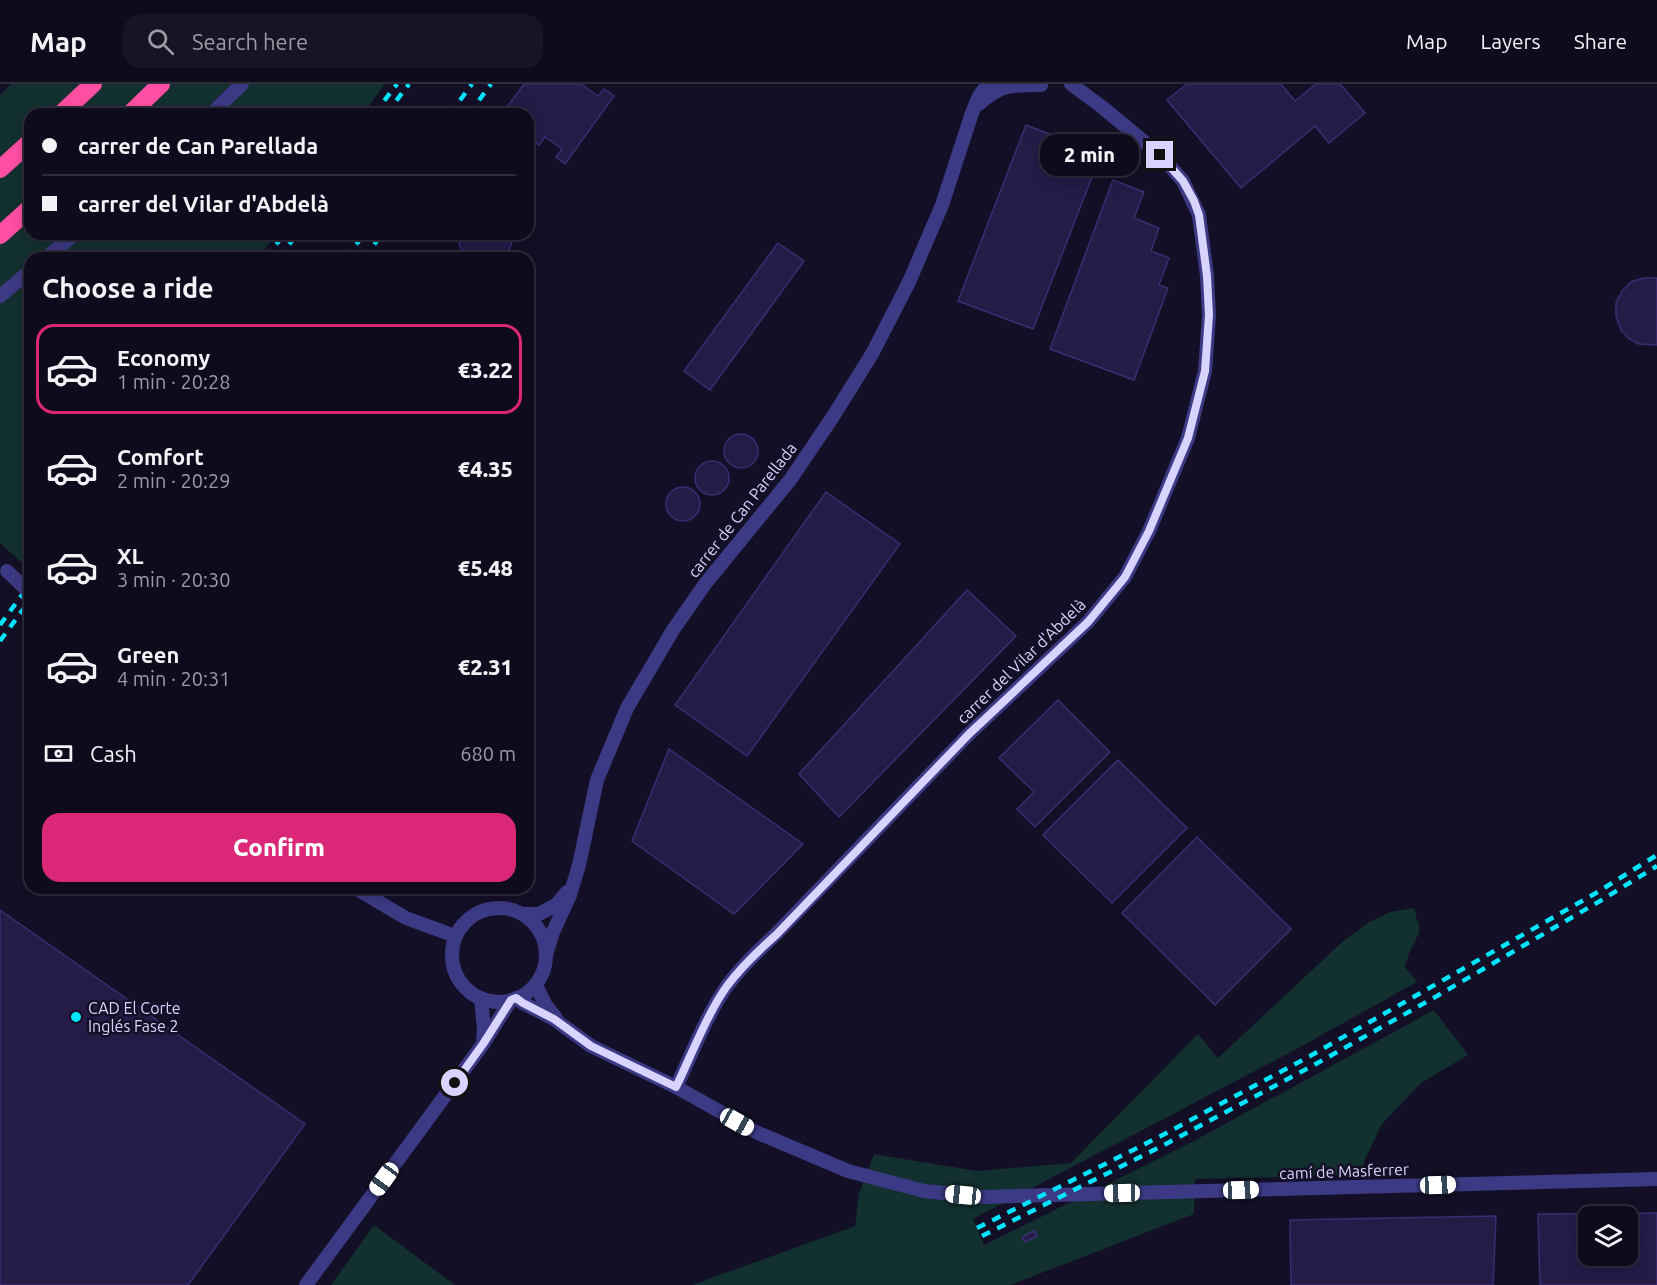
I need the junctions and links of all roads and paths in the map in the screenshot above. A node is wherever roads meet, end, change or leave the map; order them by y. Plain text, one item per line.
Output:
1 (93, 84) edge
2 (161, 84) edge
3 (242, 84) edge
4 (988, 84) edge
5 (1044, 84) edge
6 (1071, 84) edge
7 (1085, 84) edge
8 (1102, 107) junction
9 (68, 108) edge
10 (136, 108) edge
11 (217, 108) edge
12 (972, 113) junction
13 (24, 147) edge
14 (0, 169) edge
15 (24, 213) edge
16 (0, 235) edge
17 (68, 240) edge
18 (53, 252) edge
19 (24, 276) edge
20 (0, 296) edge
21 (3, 568) edge
22 (24, 587) edge
23 (579, 865) junction
24 (365, 894) edge
25 (524, 914) junction
26 (455, 936) junction
27 (546, 955) junction
28 (536, 985) junction
29 (481, 999) junction
30 (513, 999) junction
31 (566, 1028) junction
32 (483, 1044) junction
33 (676, 1087) junction
34 (1657, 1179) edge
35 (306, 1285) edge

1 - 9 highway
2 - 10 highway
3 - 11 street
4 - 12 street, carrer de Can Parellada
5 - 12 street, carrer de Can Parellada
6 - 8 street, carrer del Vilar d'Abdelà
7 - 8 street, carrer del Vilar d'Abdelà
8 - 33 street, carrer del Vilar d'Abdelà
12 - 23 street, carrer de Can Parellada
13 - 14 highway
15 - 16 highway
17 - 18 street
19 - 20 street
21 - 22 street, bridge
23 - 25 street, carrer de Can Parellada
23 - 27 street, carrer de Can Parellada
24 - 26 street
25 - 26 street
25 - 27 street
26 - 29 street
27 - 28 street
28 - 30 street
28 - 31 street, camí de Masferrer
29 - 30 street
29 - 32 street
30 - 31 street, camí de Masferrer
30 - 32 street
31 - 33 street, camí de Masferrer
32 - 35 street
33 - 34 street, camí de Masferrer

